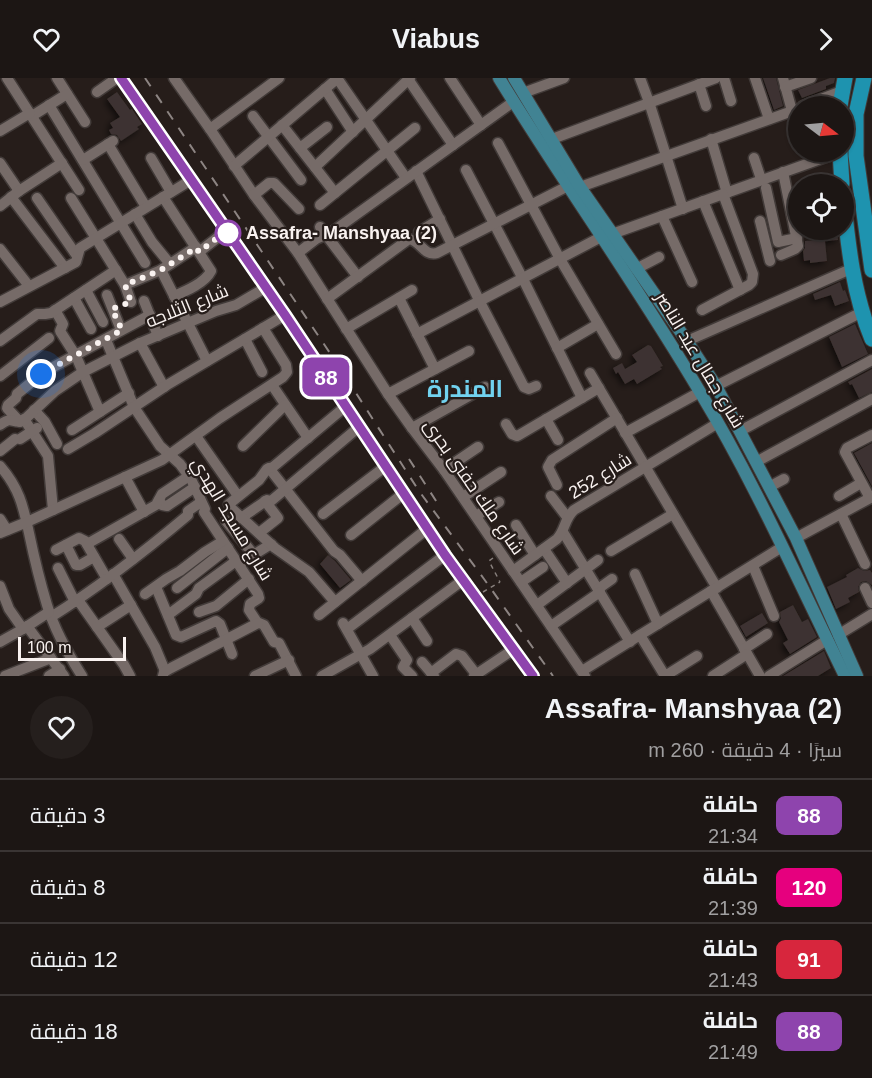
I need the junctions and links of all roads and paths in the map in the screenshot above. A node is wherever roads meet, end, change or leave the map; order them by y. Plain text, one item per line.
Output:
1 (8, 78) edge
2 (57, 78) edge
3 (119, 78) edge
4 (175, 78) edge
5 (279, 78) edge
6 (338, 78) edge
7 (450, 78) edge
8 (499, 78) edge
9 (514, 78) edge
10 (564, 78) edge
11 (640, 78) edge
12 (716, 78) edge
13 (724, 78) edge
14 (755, 78) edge
15 (811, 78) edge
16 (864, 78) edge
17 (409, 79) edge
18 (784, 82) edge
19 (396, 83) edge
20 (699, 84) junction
21 (844, 84) edge
22 (325, 89) junction
23 (97, 92) dead end
24 (67, 94) junction
25 (790, 96) edge
26 (822, 96) edge
27 (518, 98) junction
28 (730, 101) dead end
29 (649, 102) junction
30 (49, 105) junction
31 (706, 106) dead end
32 (788, 113) edge
33 (31, 115) junction
34 (253, 116) dead end
35 (366, 120) junction
36 (769, 120) junction
37 (85, 122) dead end
38 (282, 125) junction
39 (481, 125) junction
40 (327, 127) dead end
41 (415, 128) dead end
42 (210, 129) junction
43 (0, 131) edge
44 (353, 132) junction
45 (268, 137) junction
46 (552, 139) junction
47 (711, 140) junction
48 (498, 143) dead end
49 (453, 145) junction
50 (300, 148) junction
51 (388, 151) junction
52 (666, 156) junction
53 (151, 158) dead end
54 (754, 158) dead end
55 (83, 160) junction
56 (812, 162) edge
57 (0, 163) edge
58 (63, 163) junction
59 (234, 166) junction
60 (315, 167) junction
61 (466, 170) dead end
62 (416, 171) junction
63 (783, 172) junction
64 (406, 178) junction
65 (191, 180) junction
66 (302, 180) dead end
67 (764, 184) junction
68 (574, 186) junction
69 (335, 193) junction
70 (725, 193) junction
71 (15, 194) junction
72 (167, 195) junction
73 (254, 195) junction
74 (788, 196) edge
75 (37, 198) dead end
76 (702, 201) junction
77 (320, 205) dead end
78 (531, 205) junction
79 (0, 206) edge
80 (146, 207) junction
81 (299, 209) dead end
82 (683, 209) junction
83 (135, 214) junction
84 (662, 216) junction
85 (440, 219) junction
86 (760, 220) dead end
87 (120, 223) junction
88 (494, 224) junction
89 (226, 231) junction
90 (323, 231) junction
91 (419, 232) dead end
92 (607, 236) junction
93 (96, 238) junction
94 (788, 240) edge
95 (797, 240) edge
96 (849, 240) edge
97 (452, 246) junction
98 (0, 249) edge
99 (198, 250) junction
100 (298, 253) junction
101 (781, 255) dead end
102 (77, 256) junction
103 (659, 257) dead end
104 (560, 259) junction
105 (747, 261) junction
106 (145, 263) dead end
107 (166, 267) junction
108 (64, 268) junction
109 (636, 268) junction
110 (853, 268) junction
111 (116, 270) junction
112 (872, 270) edge
113 (358, 277) junction
114 (523, 279) junction
115 (692, 282) dead end
116 (125, 285) junction
117 (29, 286) junction
118 (265, 288) junction
119 (86, 290) junction
120 (412, 290) dead end
121 (740, 290) junction
122 (107, 295) dead end
123 (174, 296) junction
124 (74, 298) junction
125 (399, 298) junction
126 (327, 299) junction
127 (138, 301) junction
128 (0, 302) edge
129 (480, 302) junction
130 (112, 309) junction
131 (55, 310) junction
132 (702, 310) dead end
133 (862, 312) junction
134 (150, 315) junction
135 (285, 315) junction
136 (103, 322) dead end
137 (188, 323) junction
138 (598, 324) junction
139 (263, 328) junction
140 (91, 329) dead end
141 (346, 329) junction
142 (122, 330) junction
143 (417, 334) junction
144 (158, 336) junction
145 (49, 339) dead end
146 (244, 339) junction
147 (872, 339) edge
148 (106, 340) junction
149 (0, 341) edge
150 (687, 341) junction
151 (140, 343) junction
152 (557, 348) junction
153 (469, 351) dead end
154 (616, 354) dead end
155 (76, 356) junction
156 (114, 357) junction
157 (872, 360) edge
158 (207, 361) junction
159 (435, 369) junction
160 (83, 372) junction
161 (262, 372) dead end
162 (590, 373) dead end
163 (0, 376) edge
164 (272, 385) junction
165 (536, 386) dead end
166 (716, 386) junction
167 (164, 387) junction
168 (485, 387) dead end
169 (599, 388) junction
170 (700, 392) junction
171 (129, 393) junction
172 (388, 394) junction
173 (582, 398) junction
174 (872, 399) edge
175 (285, 405) junction
176 (346, 406) junction
177 (134, 407) junction
178 (34, 410) junction
179 (100, 412) junction
180 (617, 418) junction
181 (546, 419) junction
182 (22, 421) junction
183 (45, 422) junction
184 (718, 423) junction
185 (506, 424) dead end
186 (0, 425) edge
187 (359, 427) junction
188 (412, 428) junction
189 (72, 430) dead end
190 (740, 431) junction
191 (32, 432) junction
192 (625, 432) junction
193 (872, 435) edge
194 (196, 436) junction
195 (308, 438) junction
196 (558, 440) dead end
197 (57, 444) dead end
198 (243, 446) dead end
199 (478, 447) dead end
200 (68, 449) dead end
201 (0, 451) edge
202 (170, 455) junction
203 (756, 462) junction
204 (0, 466) edge
205 (386, 466) junction
206 (645, 467) junction
207 (269, 468) junction
208 (444, 470) junction
209 (501, 472) dead end
210 (189, 476) junction
211 (4, 477) edge
212 (125, 477) junction
213 (784, 479) dead end
214 (767, 483) junction
215 (861, 483) junction
216 (557, 485) dead end
217 (751, 485) junction
218 (195, 487) junction
219 (286, 489) junction
220 (404, 493) junction
221 (238, 496) junction
222 (551, 496) dead end
223 (839, 496) dead end
224 (463, 497) junction
225 (159, 500) junction
226 (265, 501) junction
227 (870, 501) edge
228 (201, 502) junction
229 (499, 502) dead end
230 (53, 510) junction
231 (144, 512) junction
232 (323, 514) dead end
233 (673, 514) junction
234 (841, 514) junction
235 (476, 516) junction
236 (567, 517) junction
237 (242, 518) junction
238 (0, 519) edge
239 (226, 521) dead end
240 (27, 522) junction
241 (516, 525) dead end
242 (428, 528) junction
243 (4, 531) edge
244 (562, 532) junction
245 (259, 533) junction
246 (351, 535) dead end
247 (796, 538) junction
248 (119, 539) dead end
249 (87, 544) junction
250 (226, 544) junction
251 (271, 544) junction
252 (782, 547) junction
253 (611, 551) dead end
254 (539, 552) junction
255 (254, 555) junction
256 (445, 555) junction
257 (94, 557) junction
258 (132, 559) junction
259 (598, 560) dead end
260 (489, 561) dead end
261 (237, 562) junction
262 (865, 564) dead end
263 (753, 566) junction
264 (543, 567) dead end
265 (57, 568) dead end
266 (585, 570) junction
267 (513, 571) junction
268 (635, 574) dead end
269 (110, 577) junction
270 (249, 579) junction
271 (612, 579) dead end
272 (463, 580) junction
273 (362, 581) junction
274 (521, 582) junction
275 (567, 583) junction
276 (0, 586) edge
277 (156, 586) junction
278 (177, 588) dead end
279 (865, 588) dead end
280 (599, 590) junction
281 (714, 590) junction
282 (483, 592) dead end
283 (146, 594) dead end
284 (77, 601) junction
285 (335, 602) junction
286 (872, 603) edge
287 (130, 605) junction
288 (537, 605) junction
289 (199, 612) dead end
290 (872, 614) edge
291 (50, 615) junction
292 (168, 615) junction
293 (319, 615) dead end
294 (774, 616) dead end
295 (412, 618) junction
296 (258, 623) junction
297 (658, 624) junction
298 (551, 626) junction
299 (97, 627) junction
300 (25, 628) junction
301 (767, 634) dead end
302 (390, 635) junction
303 (832, 637) junction
304 (635, 639) junction
305 (1, 640) edge
306 (227, 640) junction
307 (427, 641) dead end
308 (514, 649) junction
309 (746, 651) junction
310 (232, 654) dead end
311 (362, 655) junction
312 (697, 656) dead end
313 (51, 658) junction
314 (289, 660) junction
315 (422, 662) dead end
316 (62, 673) edge
317 (168, 673) edge
318 (433, 674) edge
319 (584, 674) edge
320 (127, 675) edge
321 (475, 675) edge
322 (6, 676) edge
323 (49, 676) edge
324 (82, 676) edge
325 (255, 676) edge
326 (296, 676) edge
327 (322, 676) edge
328 (373, 676) edge
329 (412, 676) edge
330 (533, 676) edge
331 (665, 676) edge
332 (713, 676) edge
333 (760, 676) edge
334 (769, 676) edge
335 (845, 676) edge
336 (857, 676) edge

1 - 33 street
2 - 24 street
3 - 23 street
3 - 65 street
4 - 42 street, شارع ملك حفنى بحرى
5 - 42 street
6 - 22 street
6 - 35 street
7 - 39 street
8 - 27 main road, شارع جمال عبد الناصر
9 - 27 main road, شارع جمال عبد الناصر
10 - 27 street
11 - 29 street
12 - 20 street
13 - 28 street
14 - 36 street
15 - 18 street
16 - 112 highway
17 - 19 street
17 - 49 street
18 - 25 street
19 - 35 street
20 - 29 street
20 - 31 street
21 - 26 street
22 - 38 street
22 - 44 street
24 - 30 street
24 - 37 street
27 - 39 street
27 - 46 main road, شارع جمال عبد الناصر
27 - 68 main road, شارع جمال عبد الناصر
29 - 46 street
29 - 52 street
30 - 33 street
30 - 55 street
32 - 36 street
33 - 43 street
33 - 58 street
34 - 45 street
35 - 44 street
35 - 51 street
36 - 47 street
38 - 45 street
38 - 50 street
39 - 49 street
40 - 50 street
41 - 51 street
42 - 59 street, شارع ملك حفنى بحرى
44 - 60 street
45 - 59 street
45 - 66 street
46 - 68 main road, شارع جمال عبد الناصر
47 - 52 street
47 - 70 street
48 - 78 street
49 - 62 street
50 - 60 street
51 - 64 street
51 - 69 street
52 - 68 street
52 - 82 street
53 - 72 street
54 - 67 street
55 - 80 street
55 - 87 street
56 - 63 street
57 - 71 street
58 - 71 street
58 - 93 street
59 - 73 street, شارع ملك حفنى بحرى
60 - 69 street
61 - 88 street
62 - 64 street
62 - 85 street
63 - 67 street
63 - 74 street
64 - 90 street
65 - 72 street
65 - 89 street
67 - 70 street
67 - 94 street
68 - 78 street
68 - 92 main road, شارع جمال عبد الناصر
69 - 77 street
70 - 76 street
70 - 105 street
71 - 79 street
71 - 108 street
72 - 80 street
72 - 99 street
73 - 81 street
73 - 100 street, شارع ملك حفنى بحرى
75 - 102 street
76 - 82 street
76 - 121 street
78 - 88 street
78 - 104 street
80 - 83 street
82 - 84 street
83 - 87 street
83 - 107 street
84 - 92 street
84 - 115 street
85 - 91 street
85 - 97 street
86 - 105 street
87 - 93 street
87 - 106 street
88 - 97 street
88 - 114 street
89 - 99 street
89 - 118 street
90 - 100 street
90 - 113 street
92 - 104 street
92 - 109 main road, شارع جمال عبد الناصر
92 - 170 main road, شارع جمال عبد الناصر
93 - 102 street
93 - 111 street
95 - 101 street
96 - 110 highway
97 - 113 street
97 - 129 street
98 - 117 street
99 - 107 street
99 - 123 street
100 - 126 street, شارع ملك حفنى بحرى
102 - 108 street
103 - 109 street
104 - 114 street
104 - 138 street
105 - 121 street
107 - 116 street
107 - 123 street
108 - 117 street
109 - 150 main road, شارع جمال عبد الناصر
110 - 133 highway
110 - 150 street
111 - 116 street
111 - 119 street
113 - 126 street
114 - 129 street
114 - 152 street
116 - 127 street
117 - 128 street
118 - 135 street
118 - 137 street, شارع الثلاجه
119 - 124 street
119 - 136 street
120 - 125 street
121 - 132 street
122 - 130 street
123 - 137 street
124 - 131 street
124 - 140 street
125 - 141 street
125 - 143 street
126 - 141 street, شارع ملك حفنى بحرى
127 - 130 street
127 - 134 street
129 - 143 street
129 - 165 street
130 - 142 street
131 - 149 street
131 - 155 street
133 - 147 highway
133 - 166 street
134 - 142 street
134 - 144 street
135 - 139 street
135 - 176 street
137 - 144 street, شارع الثلاجه
137 - 158 street
138 - 152 street
138 - 154 street
139 - 146 street
139 - 164 street
141 - 172 street, شارع ملك حفنى بحرى
142 - 148 street
143 - 159 street
144 - 151 street, شارع الثلاجه
145 - 163 street
146 - 158 street
146 - 161 street
148 - 155 street
148 - 156 street, شارع مسجد الهدي
150 - 166 main road, شارع جمال عبد الناصر
151 - 156 street, شارع الثلاجه
151 - 167 street
152 - 173 street
153 - 159 street
155 - 160 street
155 - 182 street
156 - 160 street, شارع الثلاجه
156 - 171 street, شارع مسجد الهدي
157 - 190 street
158 - 167 street
159 - 172 street
160 - 178 street, شارع الثلاجه
160 - 179 street
162 - 169 street
164 - 175 street
164 - 194 street
166 - 190 main road, شارع جمال عبد الناصر
167 - 177 street
168 - 188 street
169 - 173 street
169 - 180 street
170 - 184 main road, شارع جمال عبد الناصر
170 - 192 street
171 - 177 street, شارع مسجد الهدي
171 - 179 street
172 - 188 street, شارع ملك حفنى بحرى
173 - 181 street
174 - 203 street
175 - 195 street
175 - 198 street
176 - 187 street
176 - 195 street
177 - 200 street
177 - 202 street, شارع مسجد الهدي
178 - 182 street, شارع الثلاجه
178 - 183 street
179 - 189 street
180 - 192 street
180 - 216 street
181 - 185 street
181 - 196 street
182 - 186 street
182 - 191 street
183 - 191 street
183 - 197 street
184 - 206 street, شارع 252
184 - 217 main road, شارع جمال عبد الناصر
187 - 205 street
187 - 219 street
188 - 208 street, شارع ملك حفنى بحرى
190 - 203 main road, شارع جمال عبد الناصر
191 - 201 street
191 - 230 street
192 - 206 street
193 - 215 street
194 - 202 street
194 - 221 street
195 - 207 street
199 - 208 street
202 - 210 street, شارع مسجد الهدي
202 - 212 street
203 - 214 main road, شارع جمال عبد الناصر
204 - 211 street
205 - 220 street
205 - 232 street
206 - 233 street
206 - 236 street, شارع 252
207 - 219 street
207 - 221 street
208 - 224 street, شارع ملك حفنى بحرى
209 - 224 street
210 - 218 street, شارع مسجد الهدي
210 - 225 street
211 - 240 street
212 - 230 street
212 - 231 street
213 - 214 street
214 - 217 main road
214 - 247 main road, شارع جمال عبد الناصر
215 - 223 street
215 - 227 street
217 - 252 main road, شارع جمال عبد الناصر
218 - 225 street
218 - 228 street, شارع مسجد الهدي
219 - 226 street
219 - 273 street
220 - 242 street
220 - 246 street
221 - 237 street
222 - 236 street
224 - 235 street, شارع ملك حفنى بحرى
225 - 231 street
226 - 237 street
226 - 245 street
227 - 234 street
228 - 250 street, شارع مسجد الهدي
228 - 258 street
229 - 235 street
230 - 240 street
231 - 249 street
233 - 253 street
233 - 281 street
234 - 247 street
234 - 262 street
235 - 267 street, شارع ملك حفنى بحرى
236 - 244 street, شارع 252
237 - 245 street
238 - 243 street
239 - 255 street
240 - 243 street
240 - 291 street
241 - 254 street
242 - 256 street
242 - 273 street
244 - 254 street, شارع 252
244 - 266 street
245 - 251 street
247 - 303 main road, شارع جمال عبد الناصر
248 - 258 street
249 - 257 street
249 - 257 street
250 - 261 street, شارع مسجد الهدي
250 - 277 street
250 - 278 street
251 - 255 street
251 - 285 street
252 - 263 street
252 - 303 main road, شارع جمال عبد الناصر
254 - 267 street, شارع 252
254 - 275 street
255 - 261 street
256 - 272 street
256 - 311 street
257 - 269 street
258 - 269 street
259 - 266 street
260 - 282 path, bridge
261 - 270 street, شارع مسجد الهدي
261 - 292 street
263 - 281 street
263 - 294 street
264 - 274 street
265 - 284 street
266 - 275 street
266 - 280 street
267 - 274 street, شارع ملك حفنى بحرى
268 - 297 street
269 - 284 street
269 - 287 street
270 - 289 street
270 - 296 street, شارع مسجد الهدي
271 - 280 street
272 - 295 street
272 - 308 street
273 - 285 street
274 - 288 street, شارع ملك حفنى بحرى
275 - 288 street
276 - 300 street
277 - 283 street
277 - 292 street
279 - 286 street
280 - 298 street
280 - 304 street
281 - 297 street
281 - 309 street
284 - 291 street
284 - 299 street
285 - 293 street
287 - 299 street
287 - 317 street
288 - 298 street, شارع ملك حفنى بحرى
290 - 303 street
291 - 300 street
291 - 324 street
292 - 306 street
295 - 302 street
295 - 307 street
296 - 306 street
296 - 314 street
297 - 304 street
298 - 319 street, شارع ملك حفنى بحرى
299 - 320 street
300 - 305 street
300 - 313 street
301 - 309 street
302 - 311 street
302 - 329 street
303 - 334 street
303 - 335 main road, شارع جمال عبد الناصر
303 - 336 main road, شارع جمال عبد الناصر
304 - 319 street
304 - 331 street
306 - 310 street
306 - 317 street
308 - 321 street
308 - 330 street
309 - 332 street
309 - 333 street
311 - 327 street
311 - 328 street
312 - 331 street
313 - 316 street
313 - 322 street
314 - 325 street
314 - 326 street
315 - 318 street
316 - 323 street
318 - 321 street

